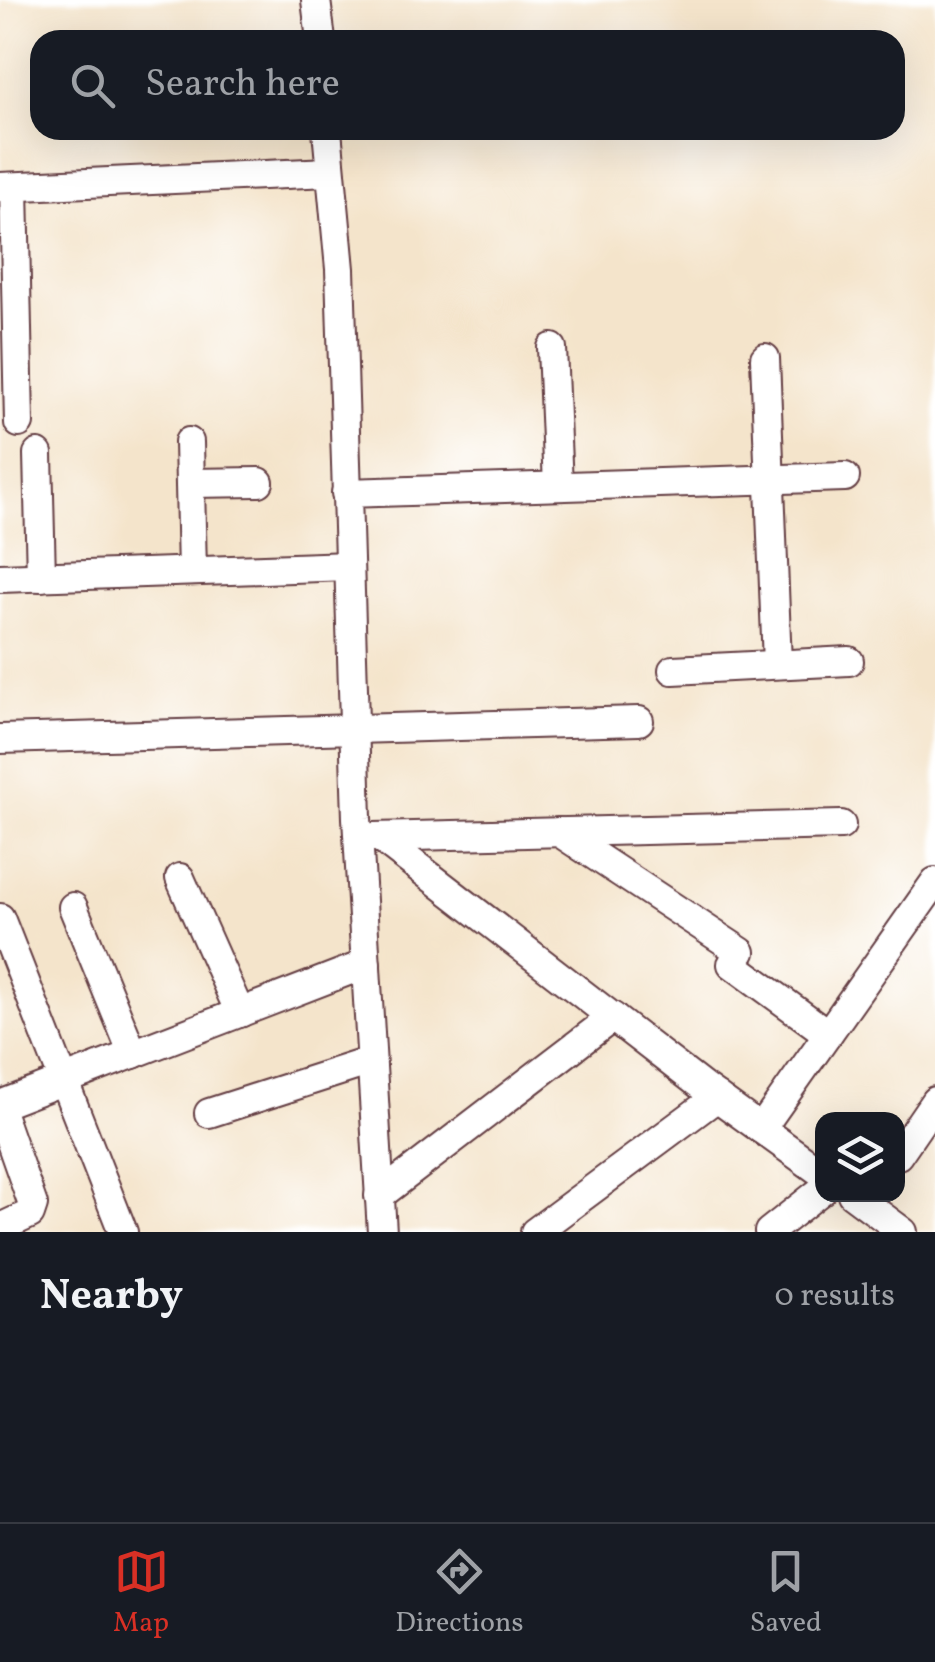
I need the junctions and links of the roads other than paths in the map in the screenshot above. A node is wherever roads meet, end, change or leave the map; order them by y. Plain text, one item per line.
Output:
1 (316, 0) edge
2 (320, 30) edge
3 (327, 140) edge
4 (329, 172) junction
5 (7, 187) edge
6 (552, 348) dead end
7 (764, 358) dead end
8 (19, 423) dead end
9 (189, 442) dead end
10 (38, 454) dead end
11 (846, 476) dead end
12 (770, 479) junction
13 (260, 482) dead end
14 (190, 483) junction
15 (558, 486) junction
16 (346, 492) junction
17 (349, 566) junction
18 (192, 572) junction
19 (41, 577) junction
20 (0, 578) edge
21 (849, 660) dead end
22 (777, 664) junction
23 (673, 670) dead end
24 (639, 721) dead end
25 (354, 728) junction
26 (0, 739) edge
27 (841, 826) dead end
28 (559, 832) junction
29 (369, 837) junction
30 (180, 878) dead end
31 (931, 897) edge
32 (73, 907) dead end
33 (0, 918) edge
34 (366, 964) junction
35 (240, 1012) junction
36 (613, 1017) junction
37 (828, 1034) junction
38 (132, 1054) junction
39 (372, 1061) junction
40 (64, 1080) junction
41 (717, 1096) junction
42 (935, 1101) edge
43 (0, 1108) edge
44 (209, 1113) dead end
45 (761, 1129) junction
46 (905, 1144) edge
47 (815, 1168) edge
48 (380, 1196) junction
49 (815, 1196) edge
50 (868, 1202) edge
51 (0, 1228) edge
52 (123, 1232) edge
53 (382, 1232) edge
54 (535, 1232) edge
55 (769, 1232) edge
56 (903, 1232) edge

1 - 2 street
3 - 4 street
4 - 5 street
4 - 16 street
5 - 8 street
6 - 15 street
7 - 12 street
9 - 14 street
10 - 19 street
11 - 12 street
12 - 15 street
12 - 22 street
13 - 14 street
14 - 18 street
15 - 16 street
16 - 17 street
17 - 18 street
17 - 25 street
18 - 19 street
19 - 20 street
21 - 22 street
22 - 23 street
24 - 25 street
25 - 26 street
25 - 29 street
27 - 28 street
28 - 29 street
28 - 37 street
29 - 34 street
29 - 36 street
30 - 35 street
31 - 37 street
32 - 38 street
33 - 40 street
34 - 35 street
34 - 39 street
35 - 38 street
36 - 41 street
36 - 48 street
37 - 45 street
38 - 40 street
39 - 44 street
39 - 48 street
40 - 43 street
40 - 52 street
41 - 45 street
41 - 54 street
42 - 46 street
43 - 51 street
45 - 47 street
48 - 53 street
49 - 55 street
50 - 56 street

